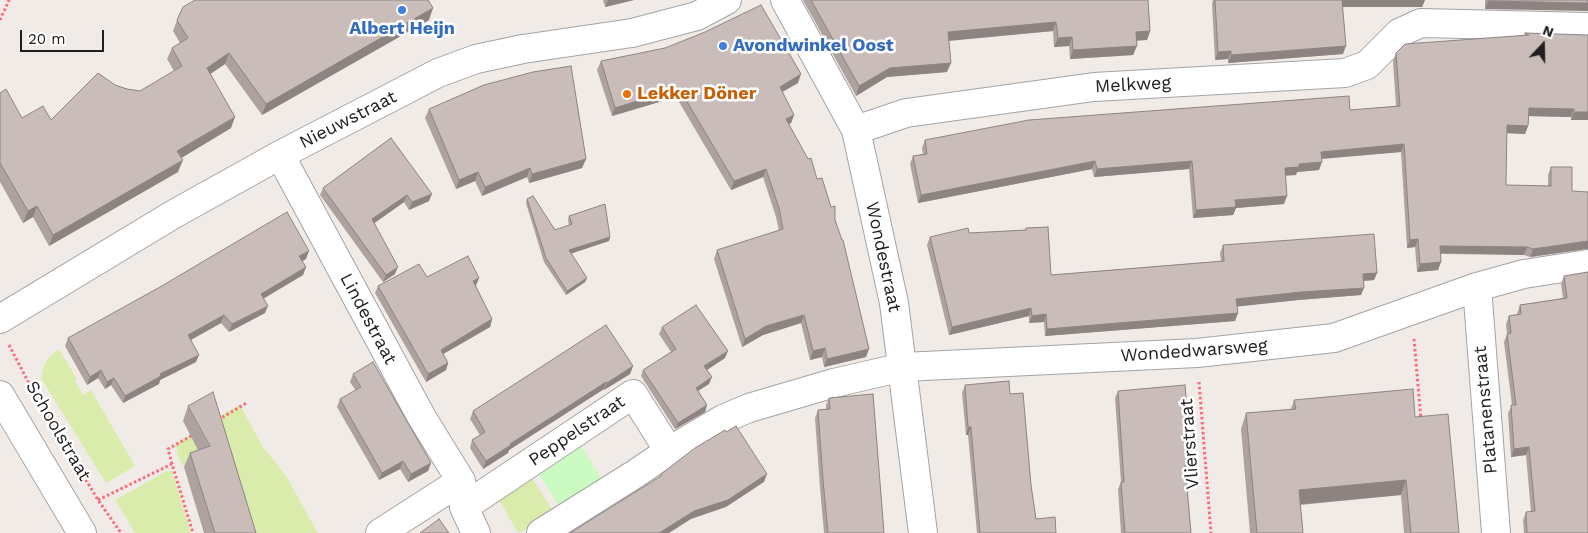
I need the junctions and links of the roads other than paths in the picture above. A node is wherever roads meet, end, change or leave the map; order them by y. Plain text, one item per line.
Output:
1 (727, 0) edge
2 (785, 0) edge
3 (1588, 27) edge
4 (856, 130) junction
5 (280, 154) junction
6 (1588, 264) edge
7 (1476, 287) junction
8 (4, 331) edge
9 (903, 367) junction
10 (0, 395) edge
11 (669, 451) junction
12 (462, 494) junction
13 (82, 533) edge
14 (380, 533) edge
15 (476, 533) edge
16 (541, 533) edge
17 (923, 533) edge
18 (1496, 533) edge

1 - 5 street, Nieuwstraat
2 - 4 street, Wondestraat
3 - 4 street, Melkweg
4 - 9 street, Wondestraat
5 - 8 street, Nieuwstraat
5 - 12 street, Lindestraat
6 - 7 street, Wondedwarsweg
7 - 9 street, Wondedwarsweg
7 - 18 street, Platanenstraat
9 - 11 street
9 - 17 street, Wondestraat
10 - 13 street, Schoolstraat
11 - 12 street, Peppelstraat
11 - 16 street
12 - 14 street
12 - 15 street, Lindestraat

